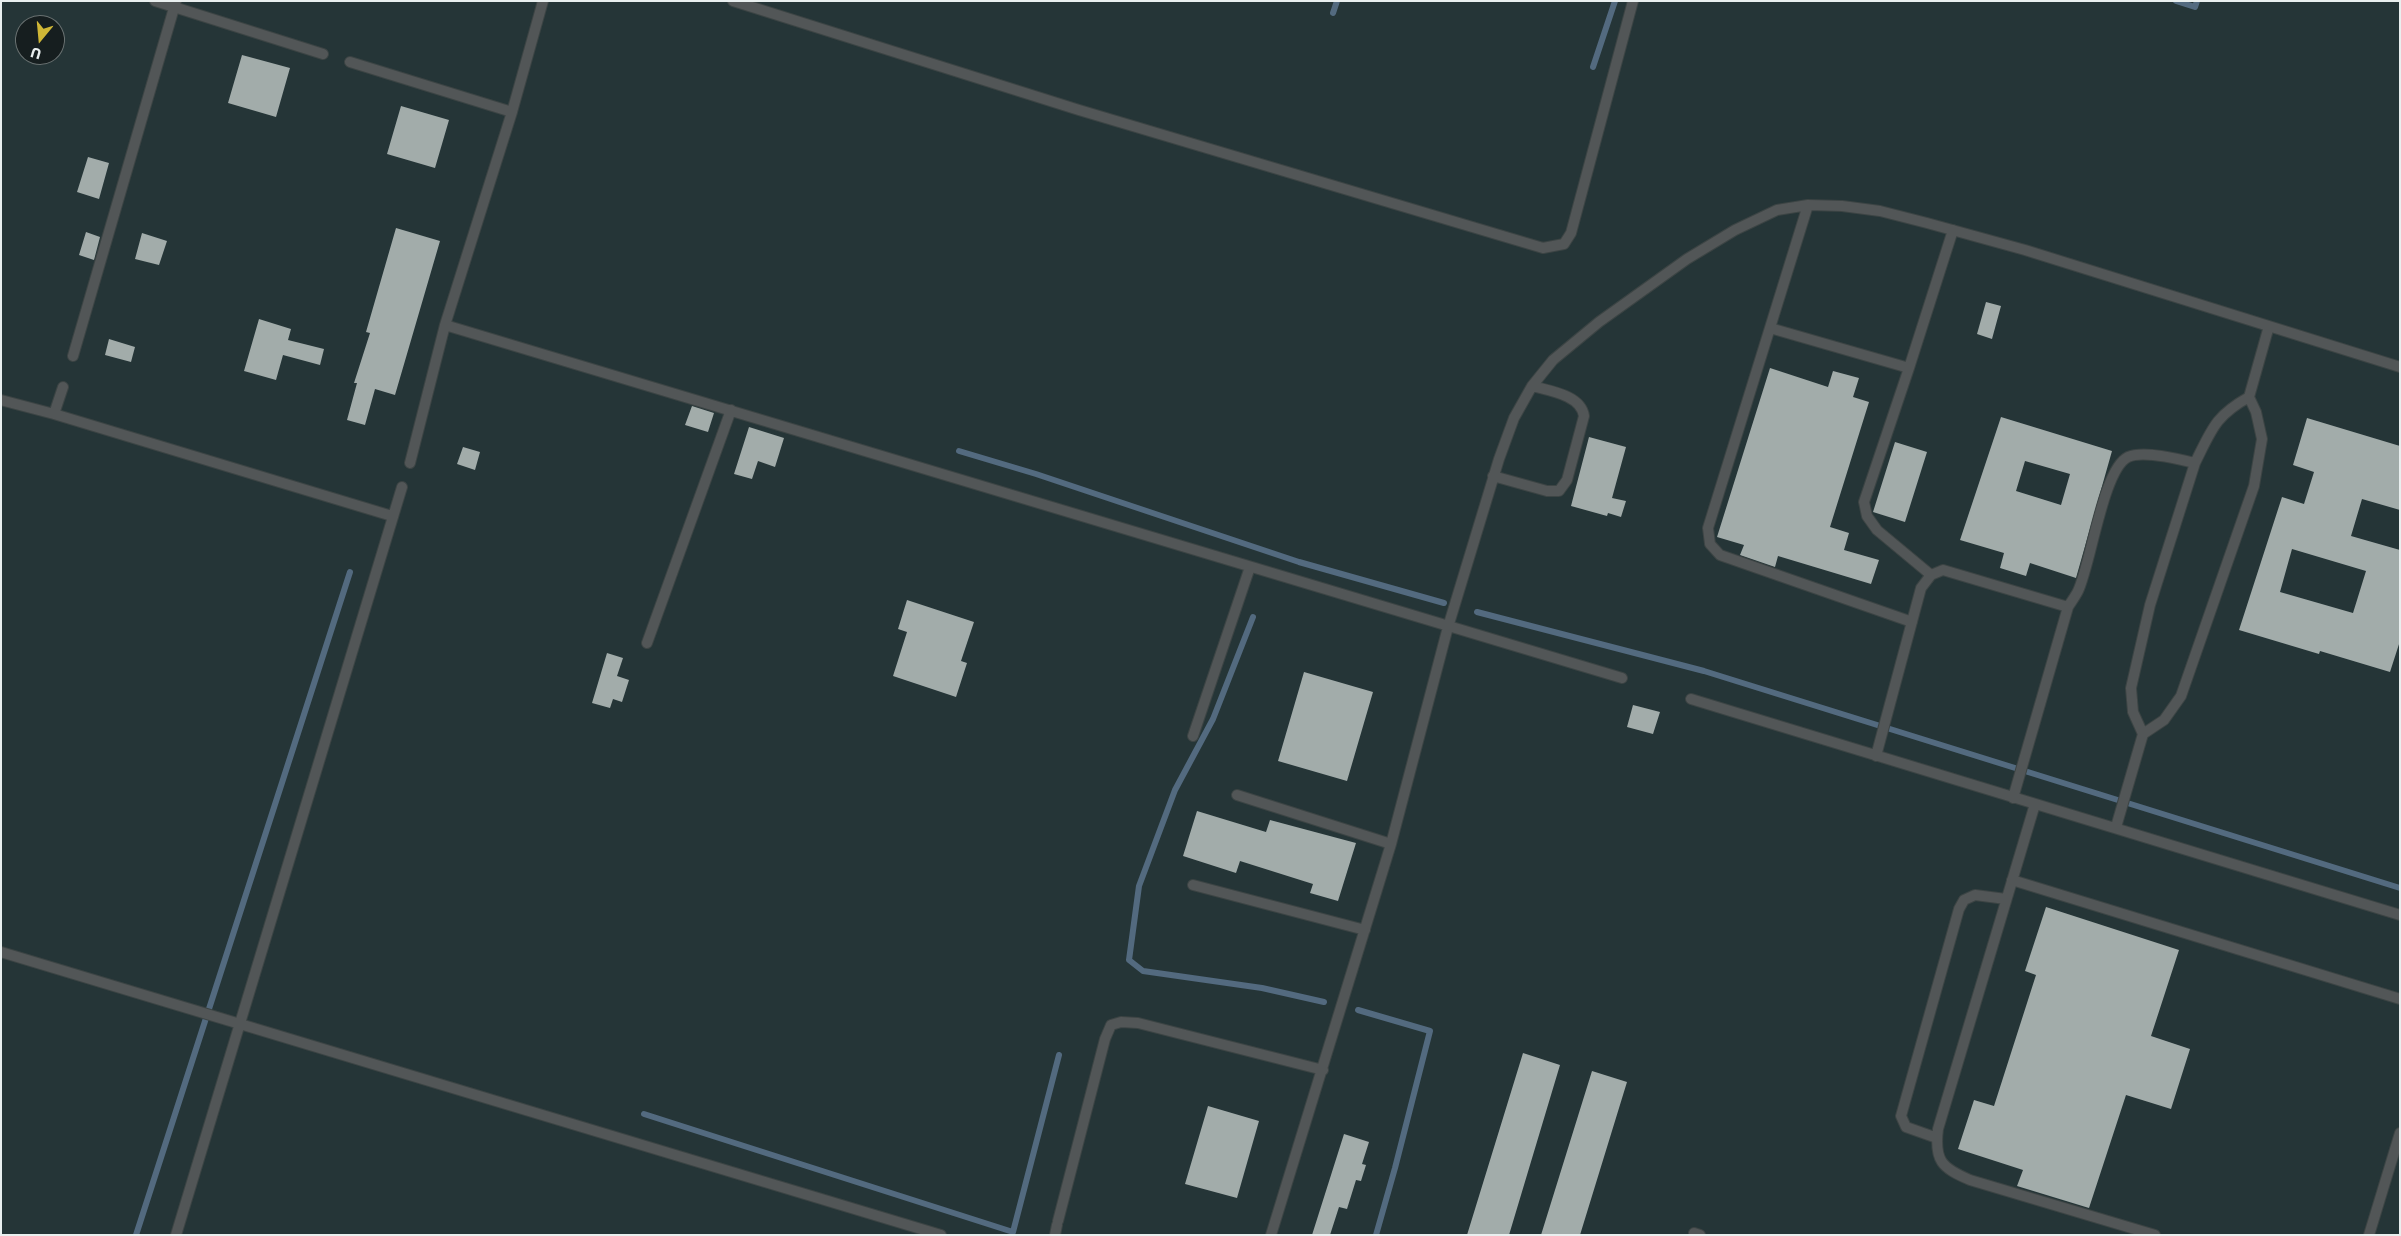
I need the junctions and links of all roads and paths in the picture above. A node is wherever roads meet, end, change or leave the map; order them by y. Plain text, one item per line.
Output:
1 (155, 1) edge
2 (542, 1) edge
3 (733, 1) edge
4 (1633, 1) edge
5 (175, 4) edge
6 (323, 54) dead end
7 (350, 62) dead end
8 (512, 112) junction
9 (1808, 205) junction
10 (1954, 230) junction
11 (445, 325) junction
12 (2269, 326) junction
13 (1770, 328) junction
14 (73, 356) dead end
15 (2400, 367) edge
16 (1909, 368) junction
17 (1532, 386) junction
18 (63, 387) dead end
19 (2249, 397) junction
20 (1, 400) edge
21 (731, 410) junction
22 (54, 414) junction
23 (2195, 462) junction
24 (410, 463) dead end
25 (1493, 476) junction
26 (402, 487) dead end
27 (392, 516) junction
28 (1250, 567) junction
29 (1931, 574) junction
30 (2068, 607) junction
31 (1912, 622) junction
32 (1448, 627) junction
33 (647, 643) dead end
34 (1622, 678) dead end
35 (1691, 700) dead end
36 (2143, 734) junction
37 (1193, 736) dead end
38 (1876, 756) junction
39 (1237, 795) dead end
40 (2013, 798) junction
41 (2035, 804) junction
42 (2116, 827) junction
43 (1391, 844) junction
44 (2012, 880) junction
45 (1193, 885) dead end
46 (2006, 899) junction
47 (2400, 915) edge
48 (1365, 930) junction
49 (1, 952) edge
50 (2400, 999) edge
51 (239, 1024) junction
52 (1323, 1070) junction
53 (2400, 1133) edge
54 (1937, 1138) junction
55 (1057, 1227) edge
56 (176, 1235) edge
57 (941, 1235) edge
58 (1271, 1235) edge
59 (2155, 1235) edge
60 (2368, 1235) edge

1 - 5 lane
2 - 8 lane
3 - 4 lane
5 - 6 lane
5 - 14 lane
7 - 8 lane
8 - 11 lane
9 - 10 lane
9 - 13 lane
9 - 17 lane
10 - 12 lane
10 - 16 lane
11 - 21 lane
11 - 24 lane
12 - 15 lane
12 - 19 lane
13 - 16 lane
13 - 31 lane
16 - 29 lane
17 - 25 lane
17 - 25 lane
18 - 22 lane
19 - 23 lane
19 - 36 lane
20 - 22 lane
21 - 28 lane
21 - 33 lane
22 - 27 lane
23 - 30 lane
23 - 36 lane
25 - 32 lane
26 - 27 lane
27 - 51 lane
28 - 32 lane
28 - 37 lane
29 - 30 lane
29 - 31 lane
30 - 40 lane
31 - 38 lane
32 - 34 lane
32 - 43 lane
35 - 38 lane
36 - 42 lane
38 - 40 lane
39 - 43 lane
40 - 41 lane
41 - 42 lane
41 - 44 lane
42 - 47 lane
43 - 48 lane
44 - 46 lane
44 - 50 lane
45 - 48 lane
46 - 54 lane
46 - 54 lane
48 - 52 lane
49 - 51 lane
51 - 56 lane
51 - 57 lane
52 - 55 lane
52 - 58 lane
53 - 60 lane
54 - 59 lane

